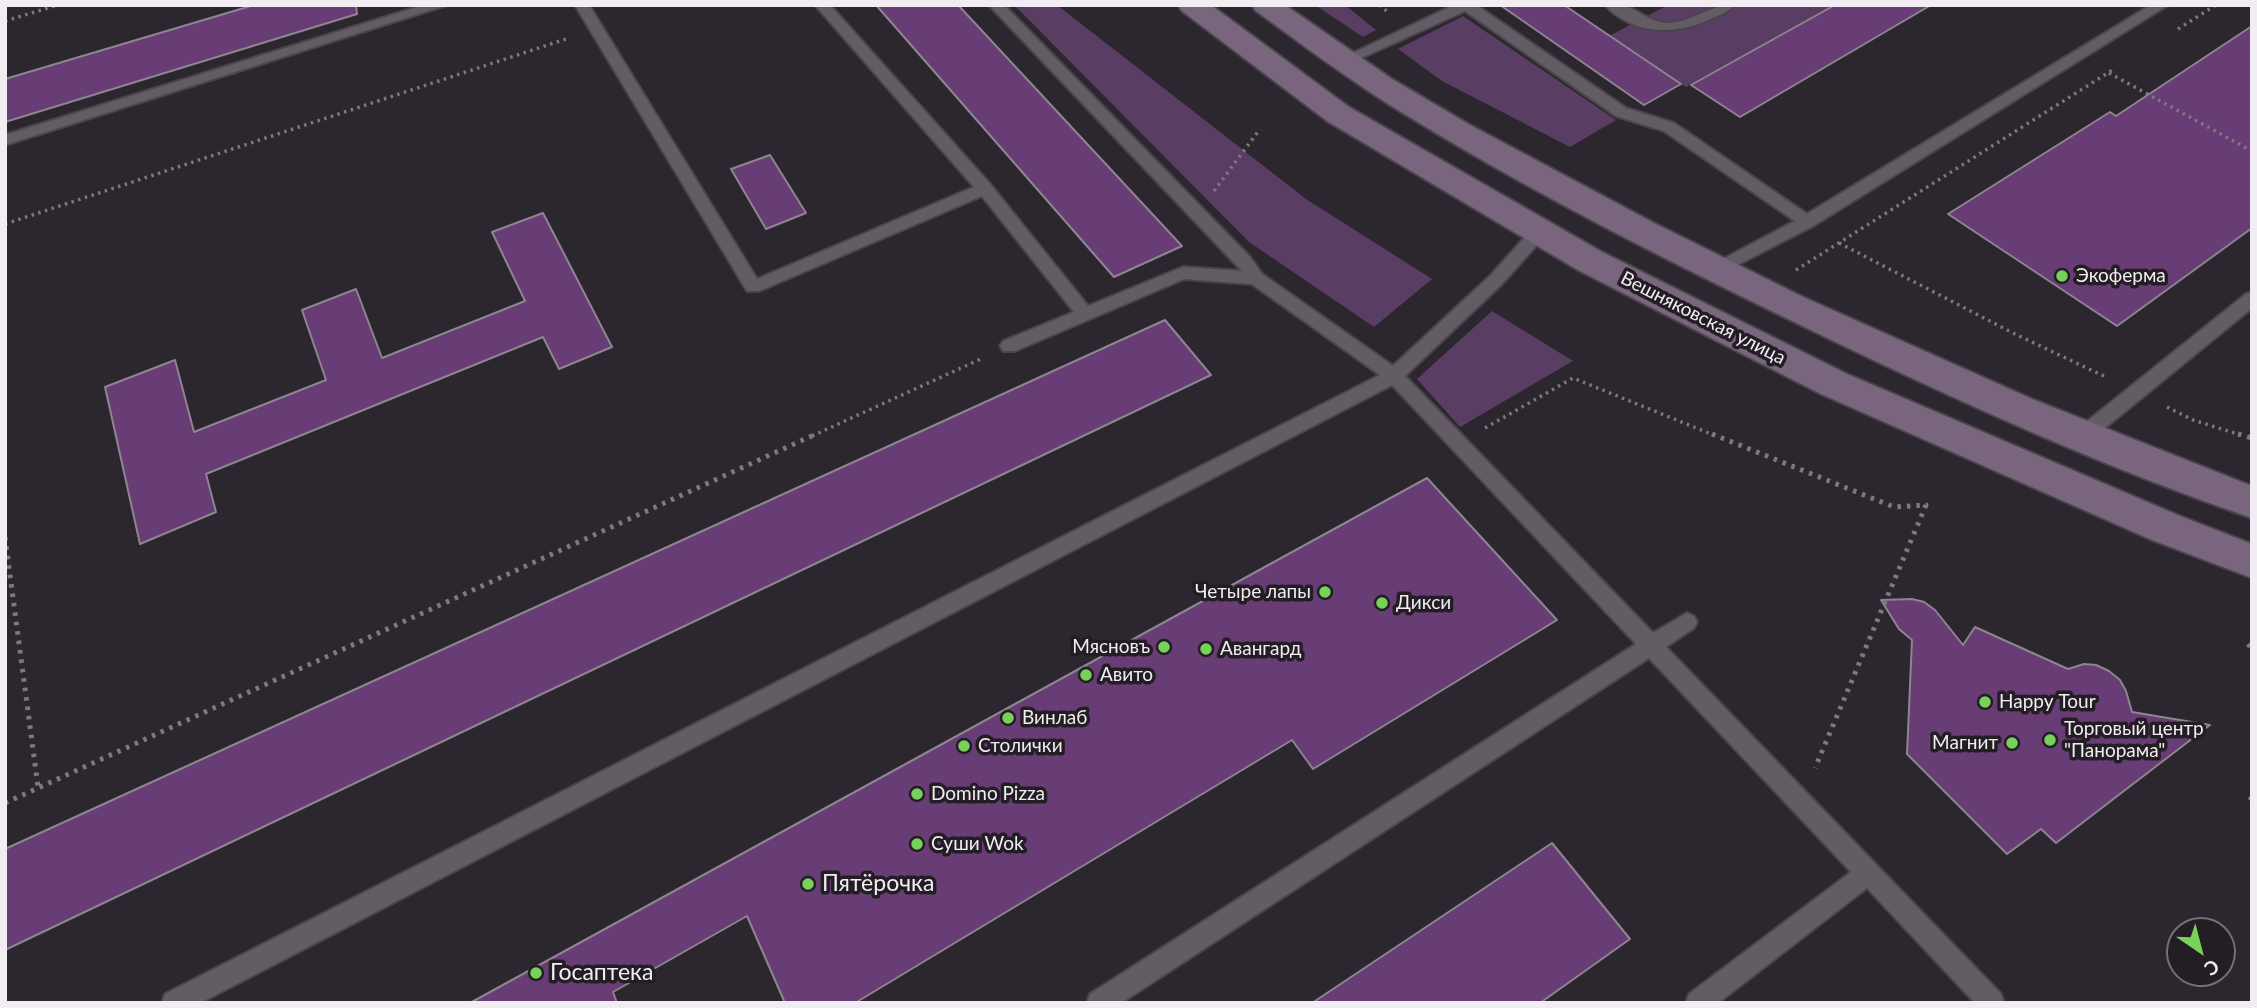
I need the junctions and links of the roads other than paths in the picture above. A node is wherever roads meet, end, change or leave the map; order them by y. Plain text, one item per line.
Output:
1 (440, 5) edge
2 (582, 5) edge
3 (822, 5) edge
4 (996, 5) edge
5 (1192, 5) edge
6 (1266, 5) edge
7 (1466, 5) edge
8 (1612, 5) edge
9 (1728, 5) edge
10 (2161, 5) edge
11 (1434, 10) edge
12 (1343, 61) junction
13 (5, 140) edge
14 (985, 189) junction
15 (1807, 222) junction
16 (1539, 232) junction
17 (1717, 270) junction
18 (1256, 278) junction
19 (2252, 298) edge
20 (1085, 314) junction
21 (1009, 346) road end
22 (1394, 376) junction
23 (2082, 436) junction
24 (2252, 502) edge
25 (2252, 561) edge
26 (1687, 622) dead end
27 (1651, 646) junction
28 (1868, 873) junction
29 (174, 1003) edge
30 (1099, 1003) edge
31 (1698, 1003) edge
32 (1992, 1003) edge

1 - 13 lane
2 - 14 lane
3 - 14 lane
4 - 18 lane
5 - 16 main road, Вешняковская улица
6 - 12 main road
7 - 11 lane
7 - 15 lane
8 - 9 lane
10 - 15 lane
11 - 12 lane
12 - 17 main road
14 - 20 lane
15 - 17 lane
16 - 22 lane
16 - 25 main road, Вешняковская улица
17 - 23 main road
18 - 20 lane
18 - 22 lane
19 - 23 lane
20 - 21 lane
22 - 27 lane
22 - 29 lane
23 - 24 main road
26 - 27 lane
27 - 28 lane
27 - 30 lane
28 - 31 lane
28 - 32 lane

